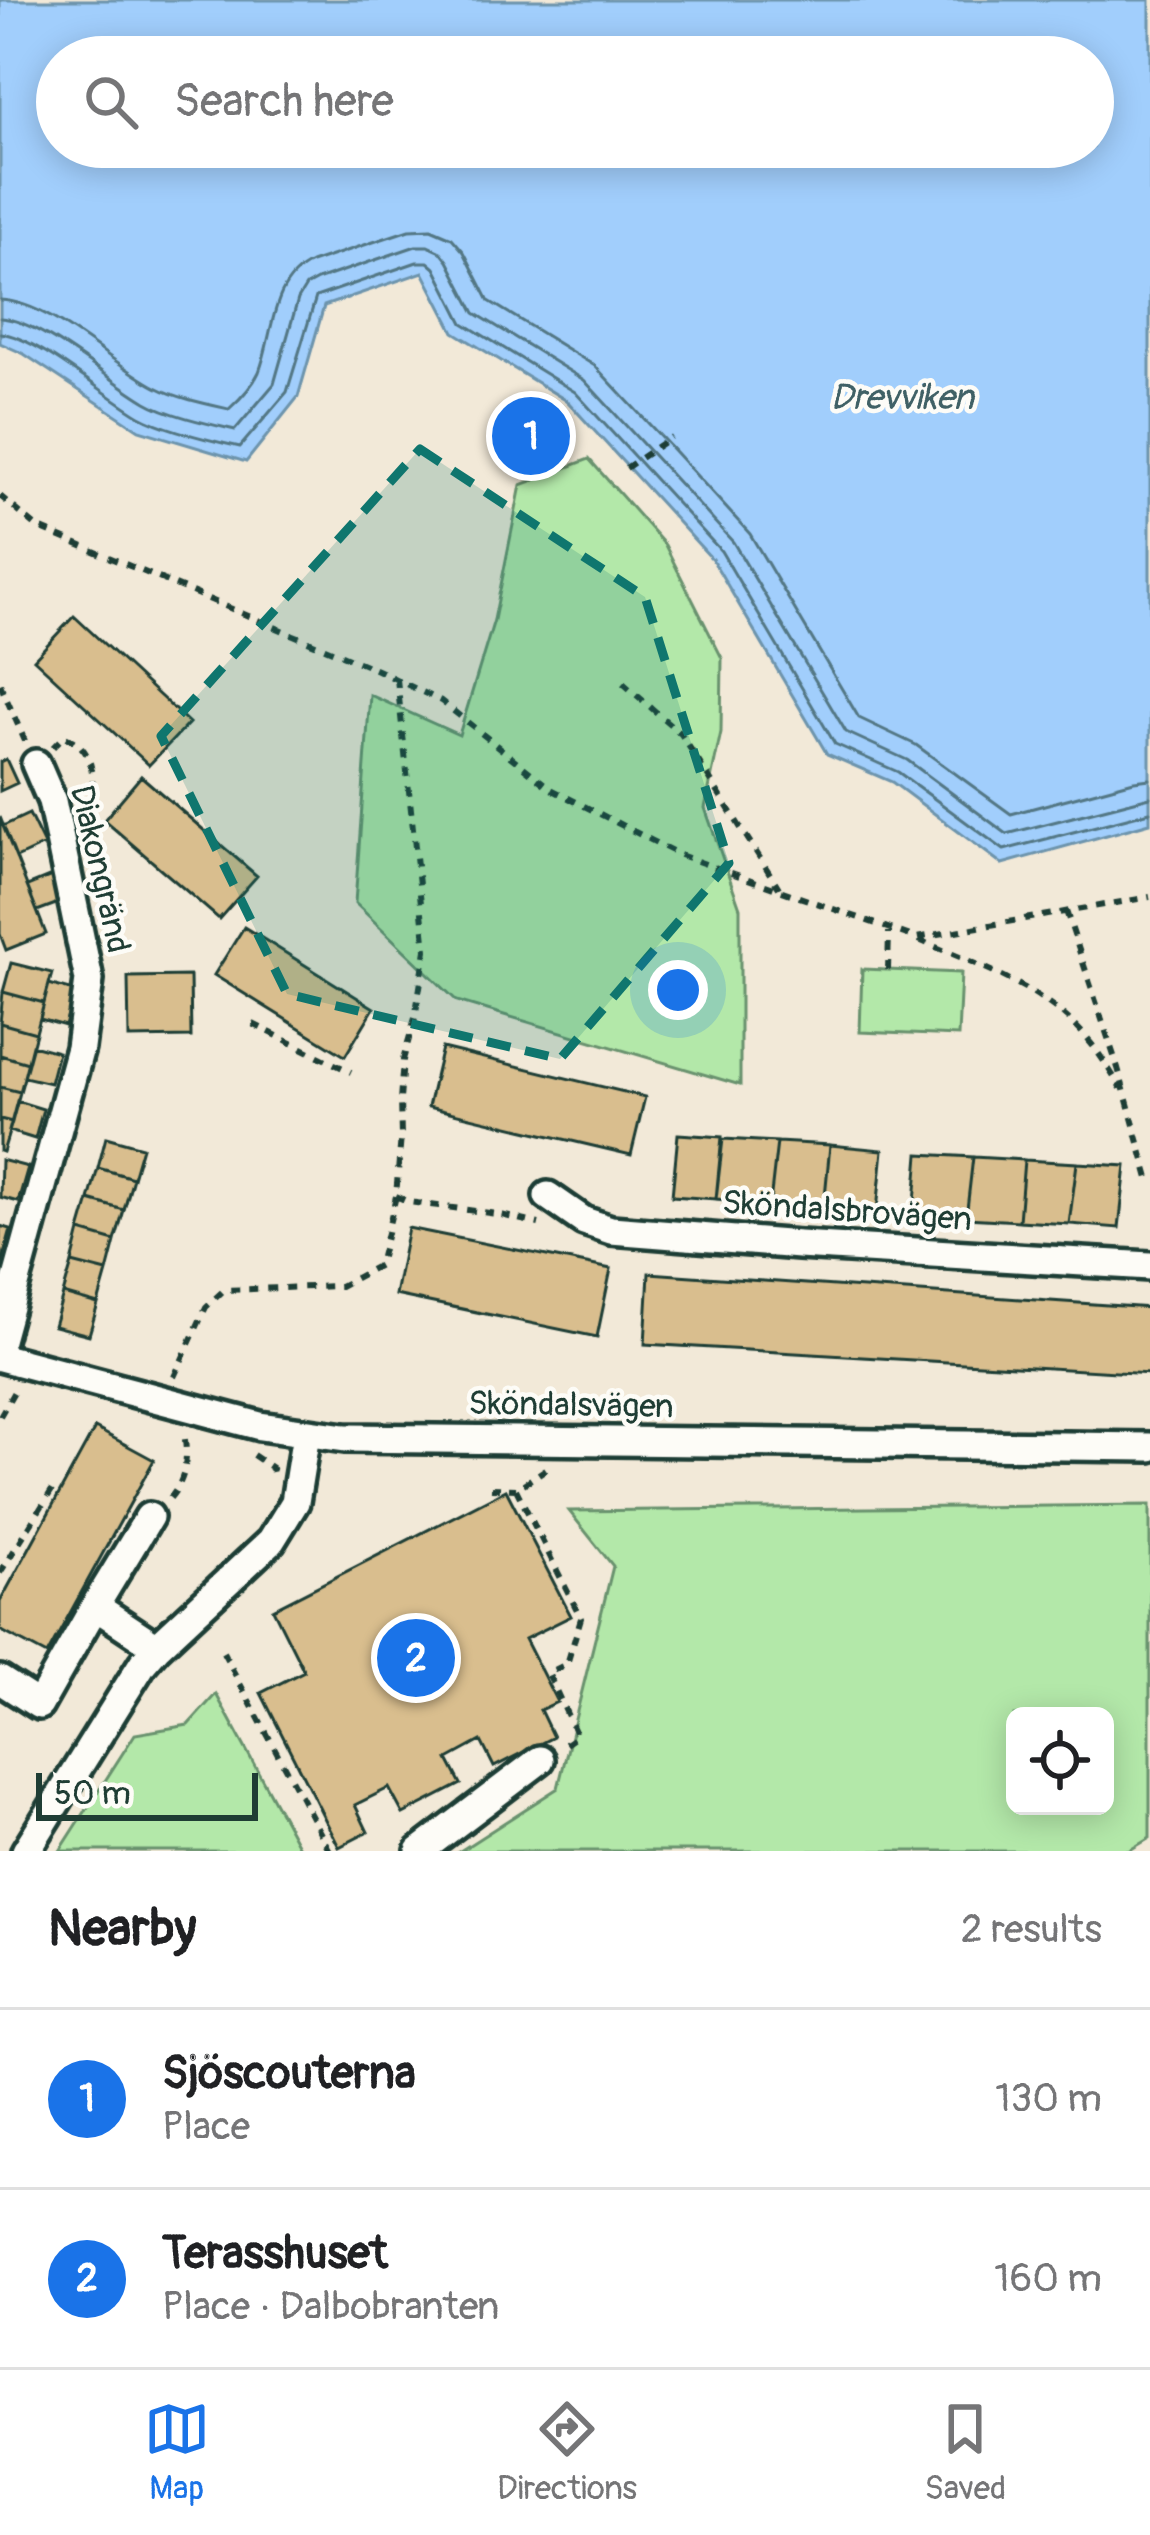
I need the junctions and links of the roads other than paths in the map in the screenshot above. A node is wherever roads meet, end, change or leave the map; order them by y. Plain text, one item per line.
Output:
1 (36, 764) road end
2 (548, 1196) dead end
3 (1150, 1266) edge
4 (0, 1340) edge
5 (0, 1357) edge
6 (306, 1435) junction
7 (1150, 1447) edge
8 (149, 1517) road end
9 (94, 1606) junction
10 (157, 1647) junction
11 (0, 1680) edge
12 (540, 1760) road end
13 (26, 1851) edge
14 (420, 1851) edge

1 - 4 street, Diakongränd
2 - 3 street, Sköndalsbrovägen
5 - 6 street, Sköndalsvägen
6 - 7 street, Sköndalsvägen
6 - 10 street
8 - 9 street
9 - 10 street
9 - 11 street
10 - 13 street
12 - 14 street

